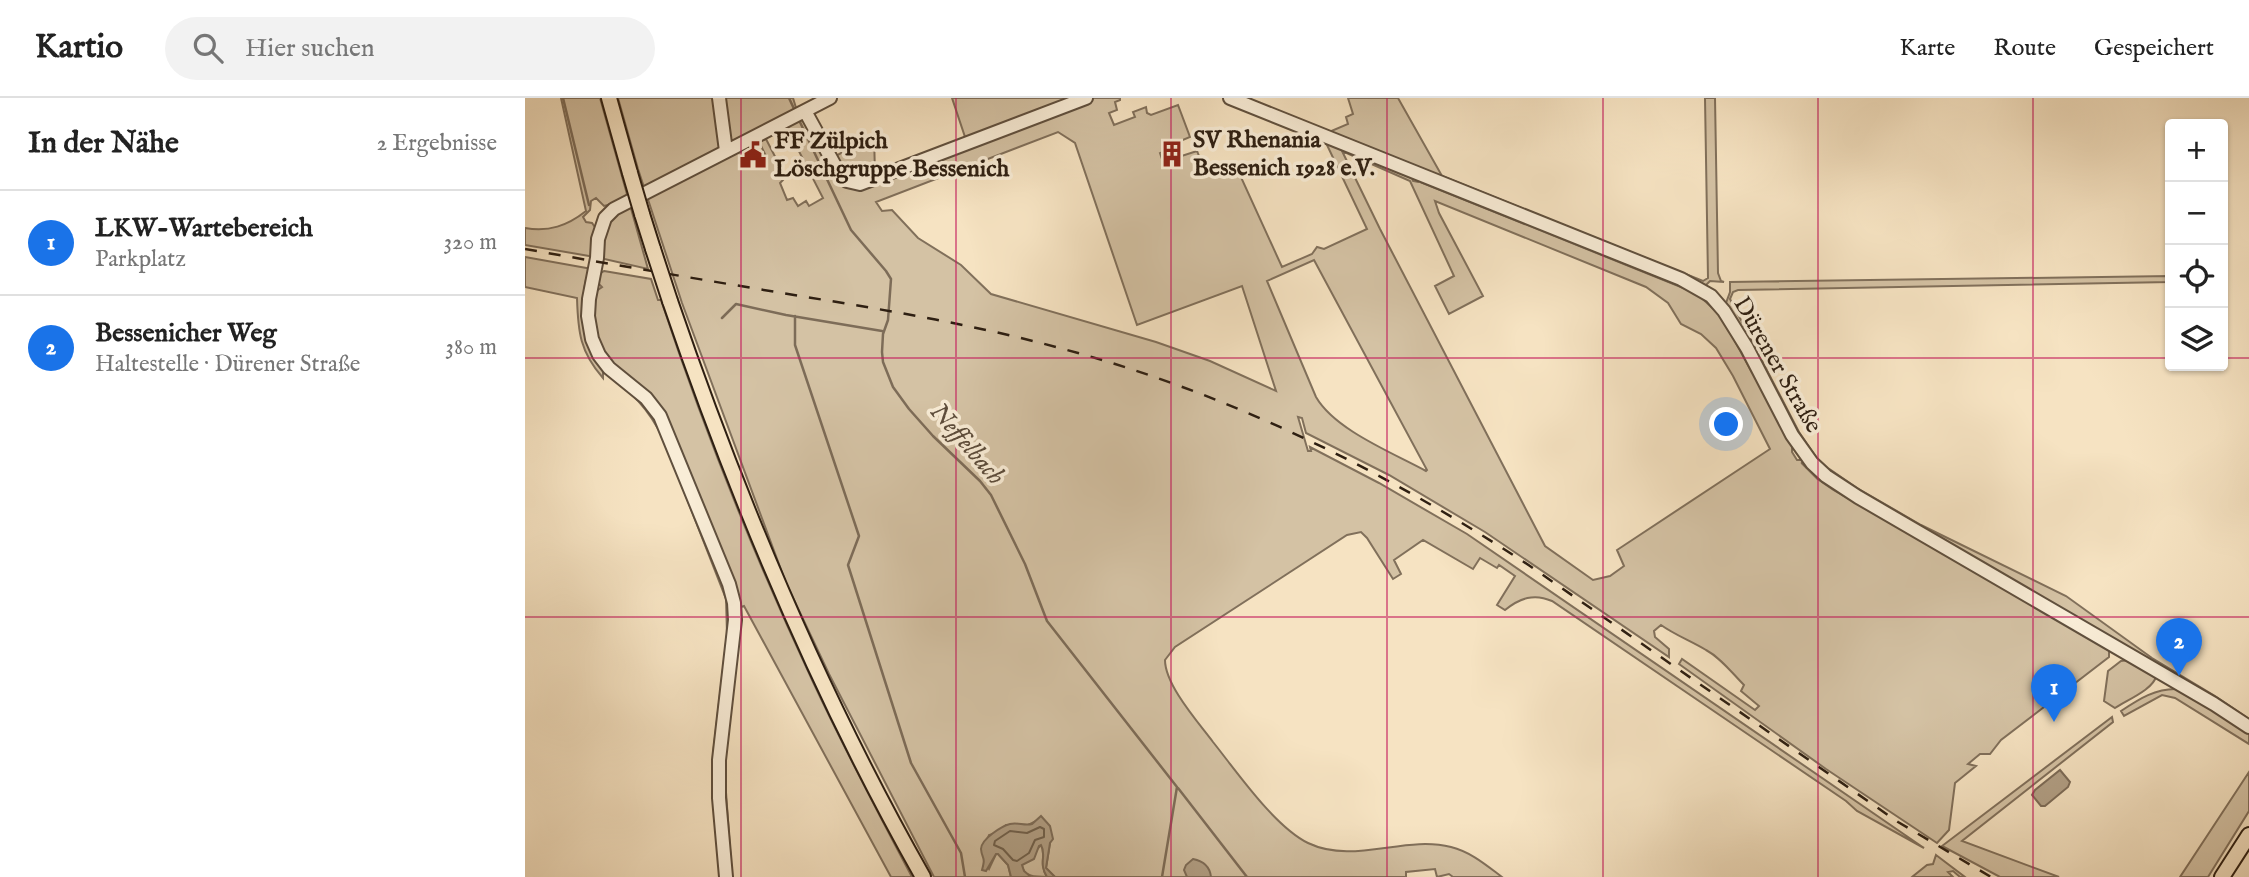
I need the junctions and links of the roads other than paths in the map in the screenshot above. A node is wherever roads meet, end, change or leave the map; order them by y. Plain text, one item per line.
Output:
1 (609, 98) edge
2 (719, 98) edge
3 (830, 98) edge
4 (1086, 98) edge
5 (1230, 98) edge
6 (799, 114) junction
7 (726, 151) junction
8 (2249, 727) edge
9 (2249, 835) edge
10 (726, 877) edge
11 (923, 877) edge
12 (2222, 877) edge

1 - 11 main road, bridge
2 - 7 street
3 - 6 street
4 - 6 street
5 - 8 street, Dürener Straße
6 - 7 street
7 - 10 street
9 - 12 main road

